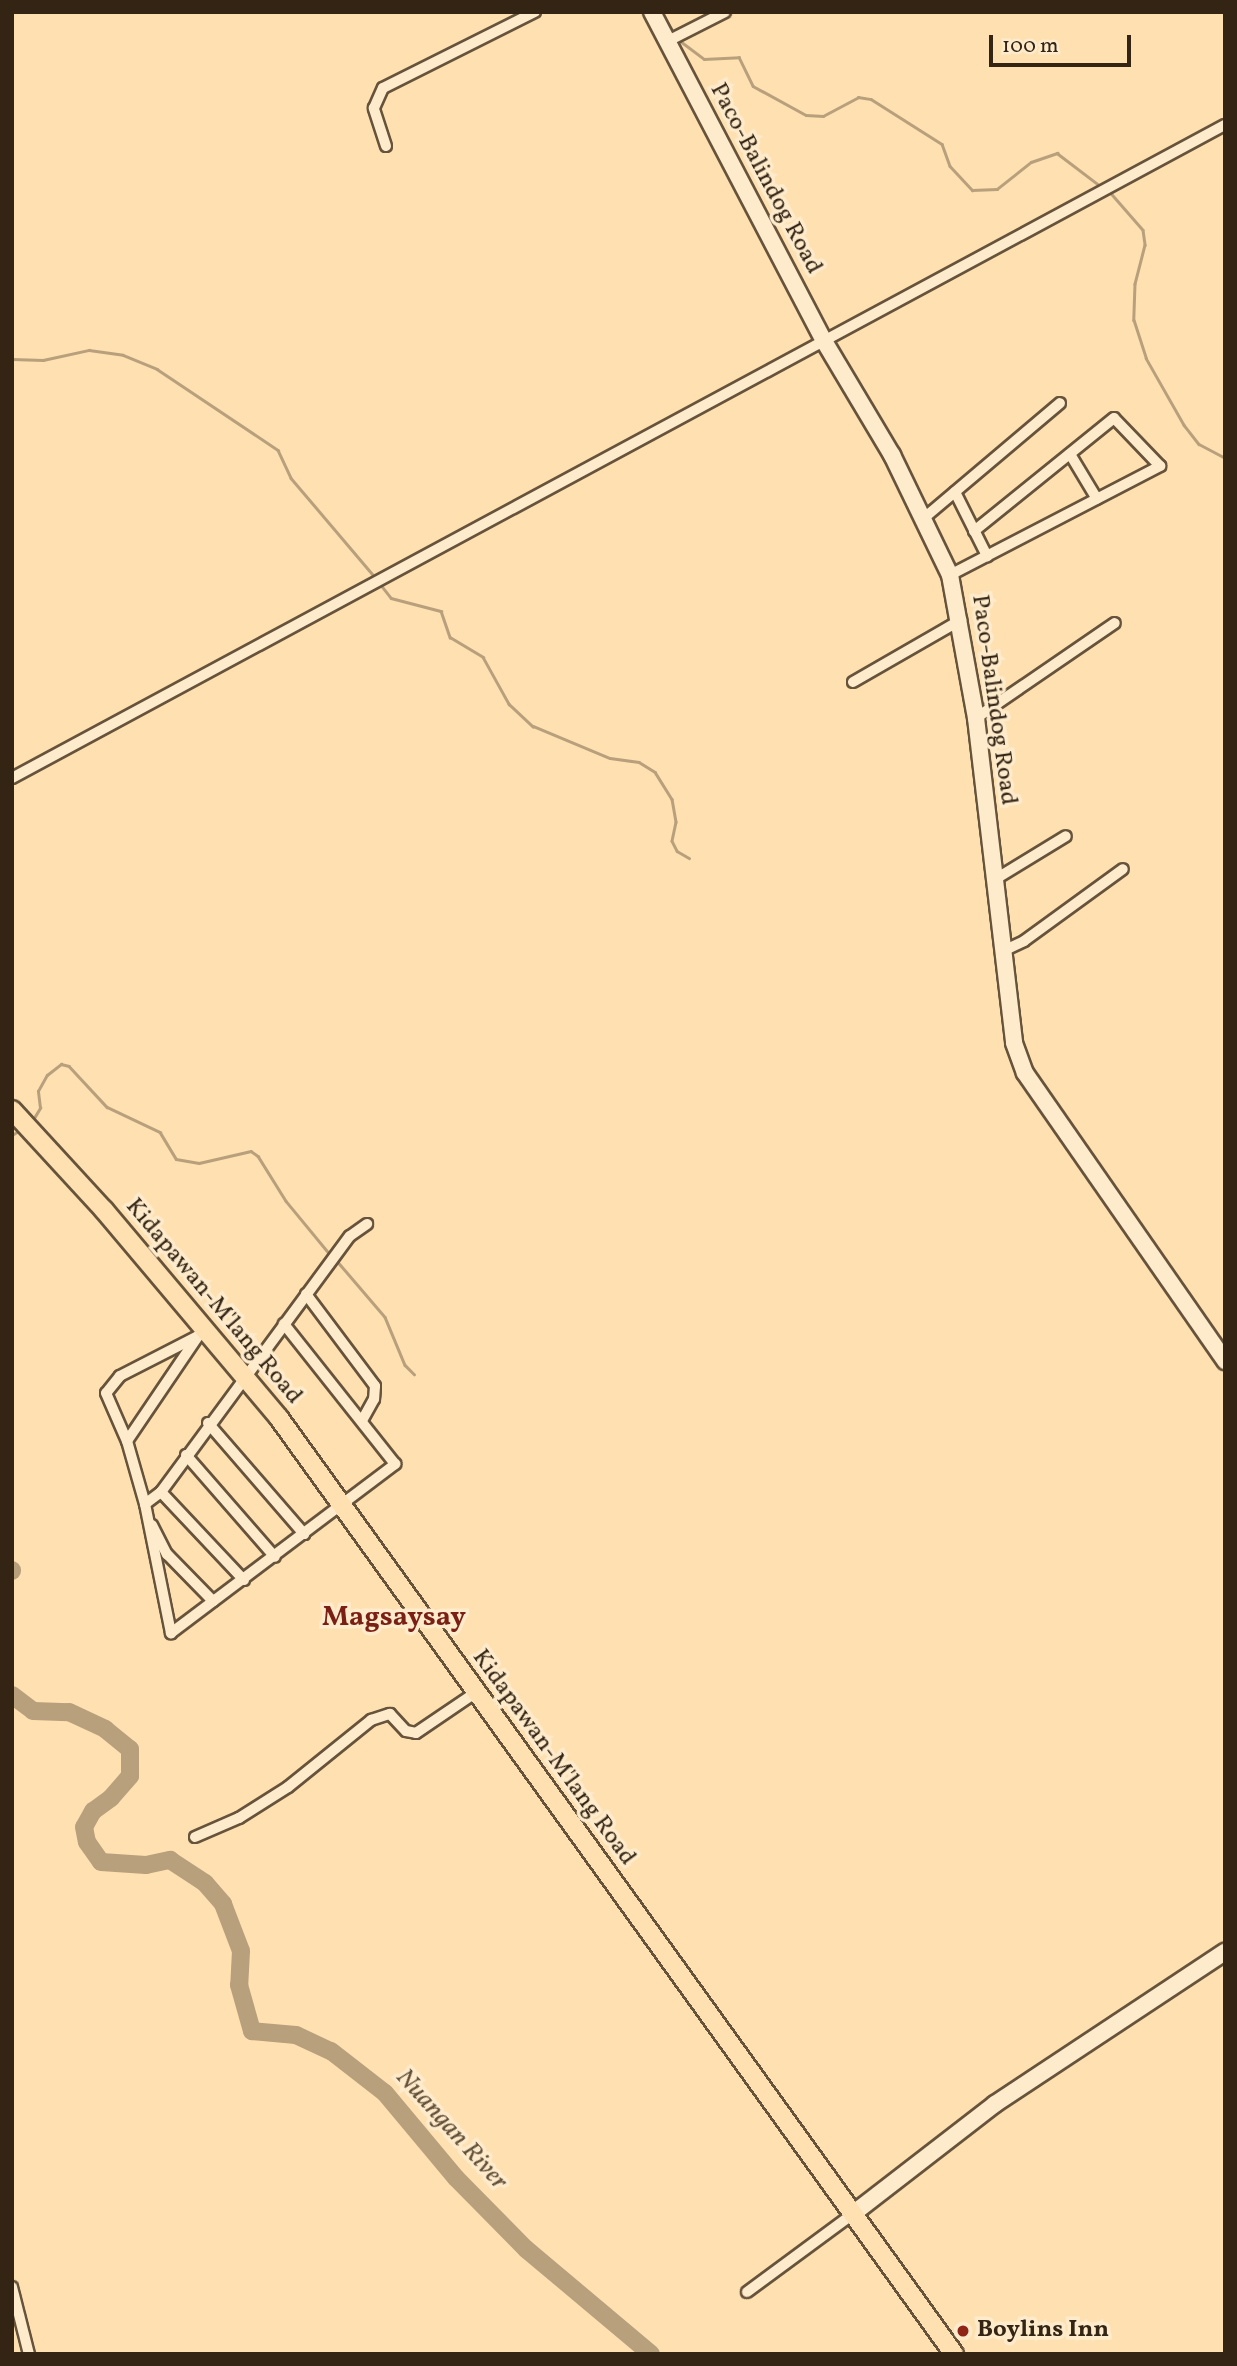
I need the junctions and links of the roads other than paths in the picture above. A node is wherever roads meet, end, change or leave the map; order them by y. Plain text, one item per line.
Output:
1 (535, 12) edge
2 (652, 12) edge
3 (725, 12) edge
4 (668, 41) junction
5 (1225, 125) edge
6 (386, 146) dead end
7 (824, 341) junction
8 (1060, 403) dead end
9 (1070, 454) junction
10 (955, 492) junction
11 (1097, 499) junction
12 (924, 518) junction
13 (974, 531) junction
14 (987, 556) junction
15 (950, 575) junction
16 (961, 620) junction
17 (1115, 623) dead end
18 (853, 682) dead end
19 (975, 718) junction
20 (13, 777) edge
21 (1066, 836) dead end
22 (1123, 869) dead end
23 (994, 880) junction
24 (1003, 951) junction
25 (12, 1110) edge
26 (367, 1224) dead end
27 (306, 1294) junction
28 (284, 1324) junction
29 (202, 1332) junction
30 (1225, 1361) edge
31 (245, 1374) junction
32 (362, 1421) junction
33 (208, 1423) junction
34 (127, 1441) junction
35 (186, 1455) junction
36 (161, 1492) junction
37 (341, 1505) junction
38 (145, 1508) junction
39 (304, 1534) junction
40 (275, 1557) junction
41 (244, 1580) junction
42 (213, 1601) junction
43 (475, 1693) junction
44 (195, 1837) dead end
45 (1225, 1952) edge
46 (854, 2213) junction
47 (12, 2287) edge
48 (747, 2292) dead end
49 (945, 2351) edge
50 (29, 2354) edge

1 - 6 street
2 - 4 street, Paco-Balindog Road
3 - 4 street
4 - 7 street, Paco-Balindog Road
5 - 7 street
7 - 12 street, Paco-Balindog Road
7 - 20 street
8 - 10 street
9 - 11 street
9 - 11 street
9 - 13 street
10 - 12 street
10 - 13 street
11 - 14 street
12 - 15 street, Paco-Balindog Road
13 - 14 street
14 - 15 street
15 - 16 street, Paco-Balindog Road
16 - 18 street
16 - 19 street, Paco-Balindog Road
17 - 19 street
19 - 23 street, Paco-Balindog Road
21 - 23 street
22 - 24 street
23 - 24 street, Paco-Balindog Road
24 - 30 street, Paco-Balindog Road
25 - 29 main road, Kidapawan-M'lang Road
26 - 27 street
27 - 28 street
27 - 32 street
28 - 31 street
28 - 32 street
29 - 31 main road, Kidapawan-M'lang Road
29 - 34 street
29 - 34 street
31 - 33 street
31 - 37 main road, Kidapawan-M'lang Road
32 - 37 street
33 - 35 street
33 - 39 street
34 - 38 street
35 - 36 street
35 - 40 street
36 - 38 street
36 - 41 street
37 - 39 street
37 - 43 main road, Kidapawan-M'lang Road
38 - 42 street
38 - 42 street
39 - 40 street
40 - 41 street
41 - 42 street
43 - 44 street
43 - 46 main road, Kidapawan-M'lang Road
45 - 46 street
46 - 48 street
46 - 49 main road, Kidapawan-M'lang Road
47 - 50 street

